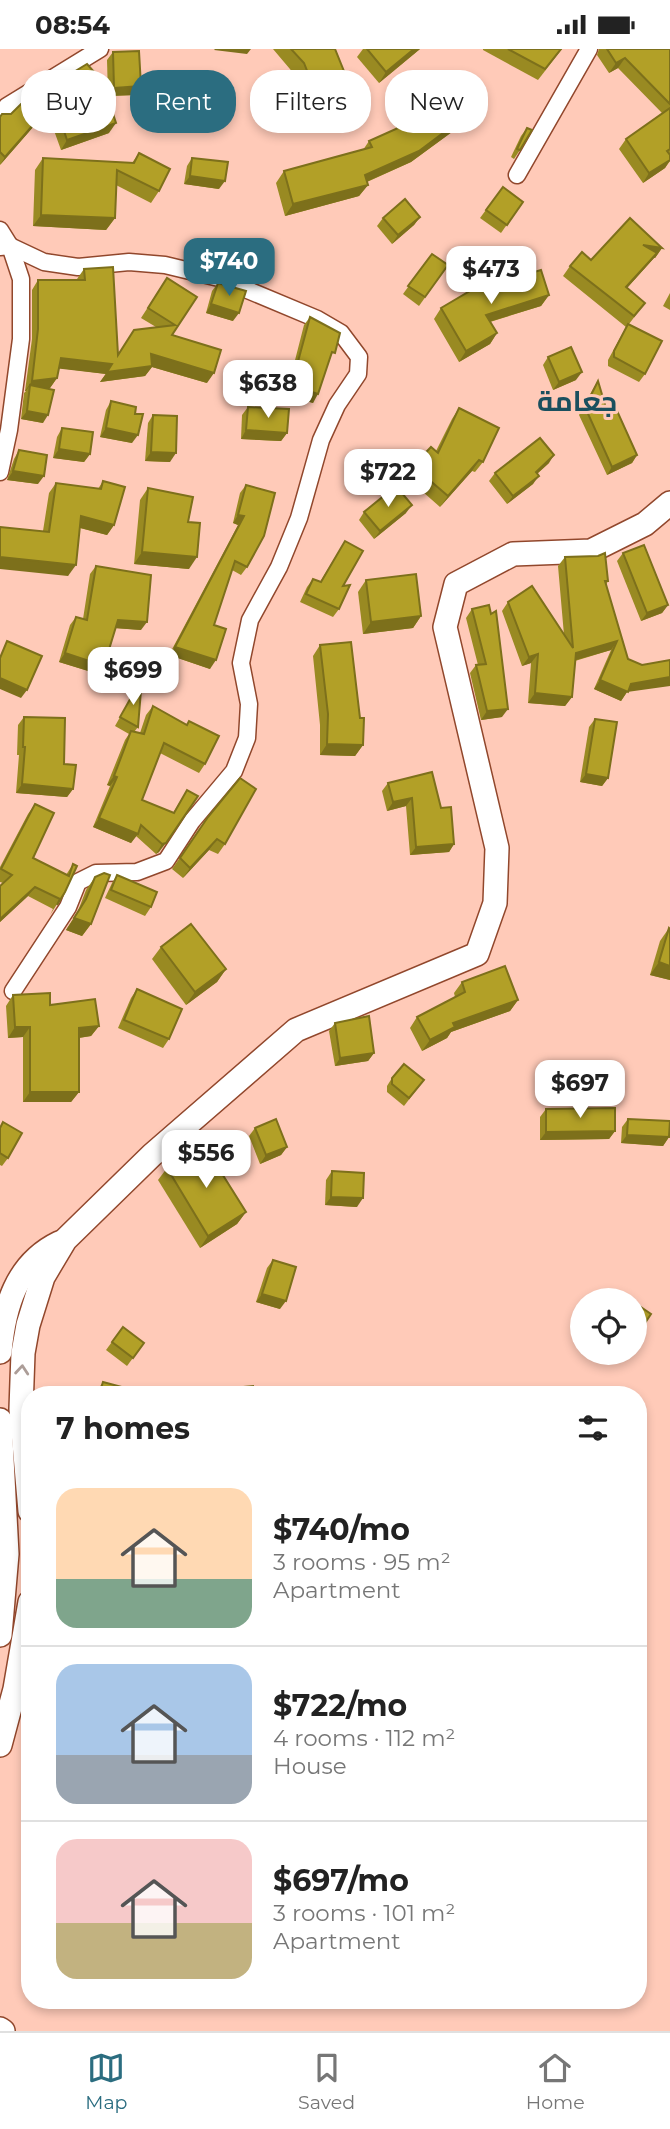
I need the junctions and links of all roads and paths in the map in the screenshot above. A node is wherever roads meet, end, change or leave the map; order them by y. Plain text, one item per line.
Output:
1 (100, 49) edge
2 (589, 49) edge
3 (0, 115) edge
4 (517, 175) dead end
5 (0, 230) edge
6 (5, 247) edge
7 (0, 472) edge
8 (670, 503) edge
9 (13, 991) dead end
10 (65, 1240) junction
11 (0, 1352) edge
12 (22, 1386) edge
13 (0, 1420) edge
14 (0, 1635) edge
15 (21, 1658) edge
16 (0, 1745) edge

1 - 3 street
2 - 4 street
5 - 6 street
6 - 7 street
6 - 9 street
8 - 10 main road
10 - 11 main road
12 -> 10 main road
13 - 14 main road
15 - 16 main road

